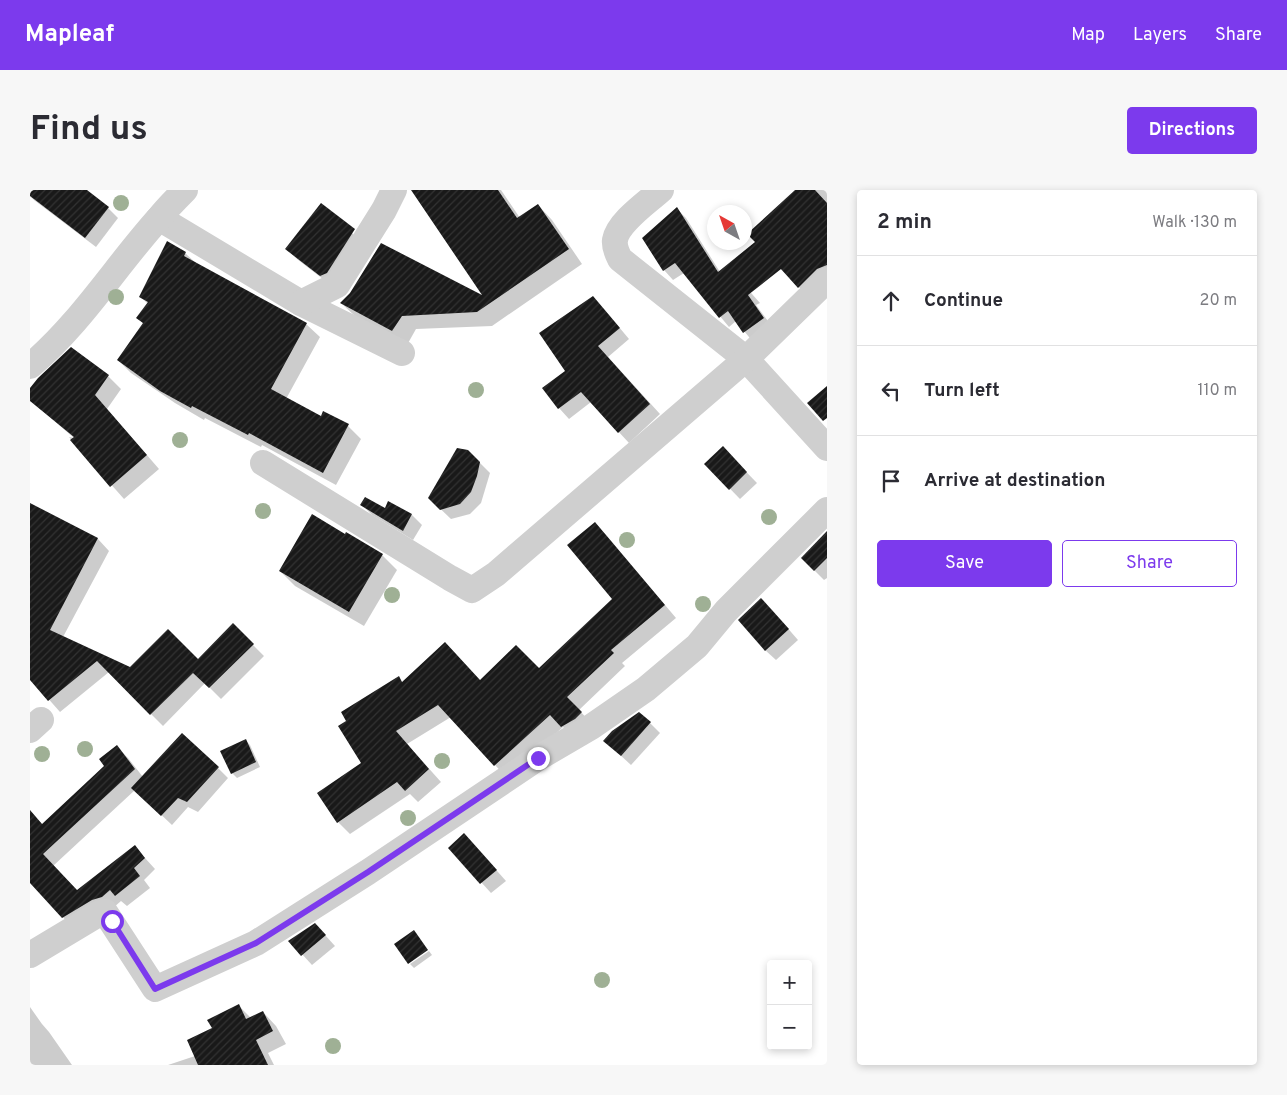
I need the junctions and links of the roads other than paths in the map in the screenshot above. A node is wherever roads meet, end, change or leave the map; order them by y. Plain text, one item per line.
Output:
1 (185, 190) edge
2 (394, 190) edge
3 (661, 190) edge
4 (158, 218) junction
5 (827, 280) edge
6 (301, 303) junction
7 (402, 353) dead end
8 (746, 359) junction
9 (30, 366) edge
10 (827, 448) edge
11 (263, 463) dead end
12 (827, 510) edge
13 (30, 954) edge

1 - 4 street
2 - 6 street
3 - 8 street
4 - 6 street
4 - 9 street
5 - 8 street
6 - 7 street
8 - 10 street
8 - 11 street
12 - 13 street

